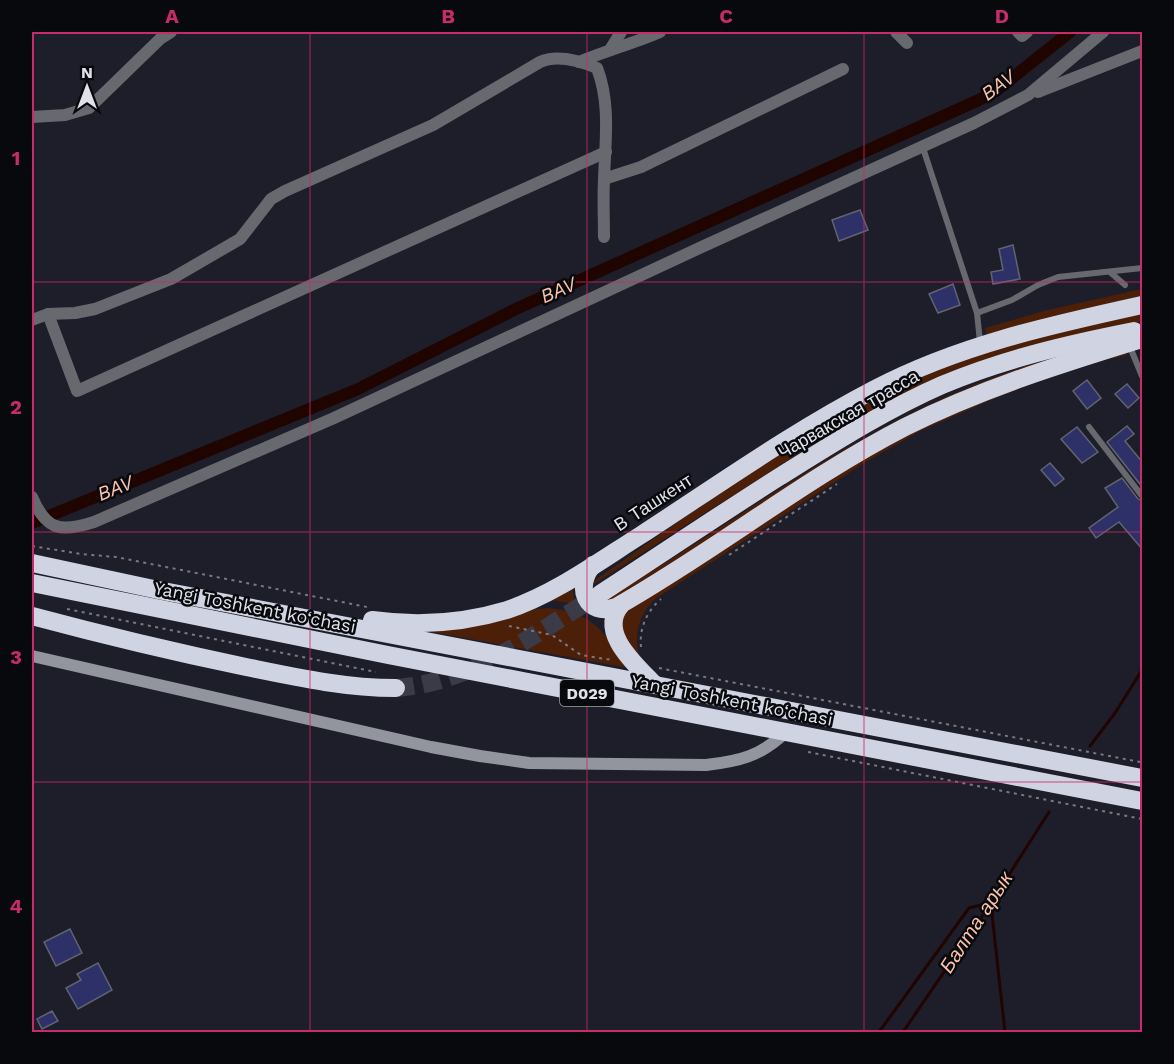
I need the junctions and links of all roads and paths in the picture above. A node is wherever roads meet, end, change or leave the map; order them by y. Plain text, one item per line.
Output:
1 (171, 32) edge
2 (621, 32) edge
3 (660, 32) edge
4 (896, 32) edge
5 (1018, 32) edge
6 (1027, 32) edge
7 (1103, 32) edge
8 (907, 43) dead end
9 (612, 49) junction
10 (1143, 51) edge
11 (579, 62) junction
12 (597, 68) junction
13 (843, 69) dead end
14 (1028, 95) junction
15 (32, 117) edge
16 (923, 148) junction
17 (606, 152) junction
18 (604, 179) junction
19 (604, 237) dead end
20 (1143, 268) edge
21 (1111, 273) junction
22 (1125, 285) dead end
23 (1143, 305) edge
24 (977, 313) junction
25 (48, 314) junction
26 (32, 320) edge
27 (1143, 329) edge
28 (1132, 338) edge
29 (981, 345) junction
30 (1143, 376) edge
31 (1089, 427) dead end
32 (840, 482) dead end
33 (1143, 496) edge
34 (32, 497) edge
35 (32, 546) edge
36 (721, 560) dead end
37 (32, 563) edge
38 (593, 565) junction
39 (32, 583) edge
40 (163, 591) junction
41 (600, 594) tunnel mouth
42 (664, 596) dead end
43 (621, 605) junction
44 (370, 607) dead end
45 (63, 608) dead end
46 (499, 612) junction
47 (32, 616) edge
48 (32, 656) edge
49 (638, 658) junction
50 (381, 672) dead end
51 (657, 676) junction
52 (396, 688) tunnel mouth
53 (786, 732) junction
54 (807, 752) dead end
55 (1143, 762) edge
56 (1143, 778) edge
57 (1143, 801) edge
58 (1143, 819) edge

1 - 15 street
2 - 9 street
3 - 9 street
4 - 8 street
5 - 6 street
7 - 14 street
9 - 11 street
9 - 12 street
10 - 14 street
11 - 12 street
11 - 25 street
12 - 17 street
13 - 18 street
14 - 16 street
16 - 24 lane
16 - 34 street
17 - 18 street
17 - 25 street
18 - 19 street
20 - 21 lane
21 - 22 lane
21 - 24 lane
23 - 29 highway, В Ташкент / D029
24 - 29 lane
25 - 26 street
27 - 28 highway, Чарвакская трасса
28 - 30 lane
28 - 41 highway, Чарвакская трасса
28 - 43 highway
29 - 38 highway, В Ташкент / D029
31 - 33 lane
32 - 36 path
35 - 44 path
37 - 40 highway, Yangi Toshkent ko‘chasi / D029
38 - 43 highway
38 - 46 highway, В Ташкент / D029
39 - 53 highway, Yangi Toshkent ko‘chasi / D029
40 - 46 highway, В Ташкент / D029
40 - 51 highway, Yangi Toshkent ko‘chasi / D029
42 - 49 path
43 - 49 highway
45 - 50 path
46 - 49 path
47 - 52 highway
48 - 53 street
49 - 51 highway
51 - 55 path
51 - 56 highway, Yangi Toshkent ko‘chasi / D029
53 - 57 highway, Yangi Toshkent ko‘chasi / D029
54 - 58 path

